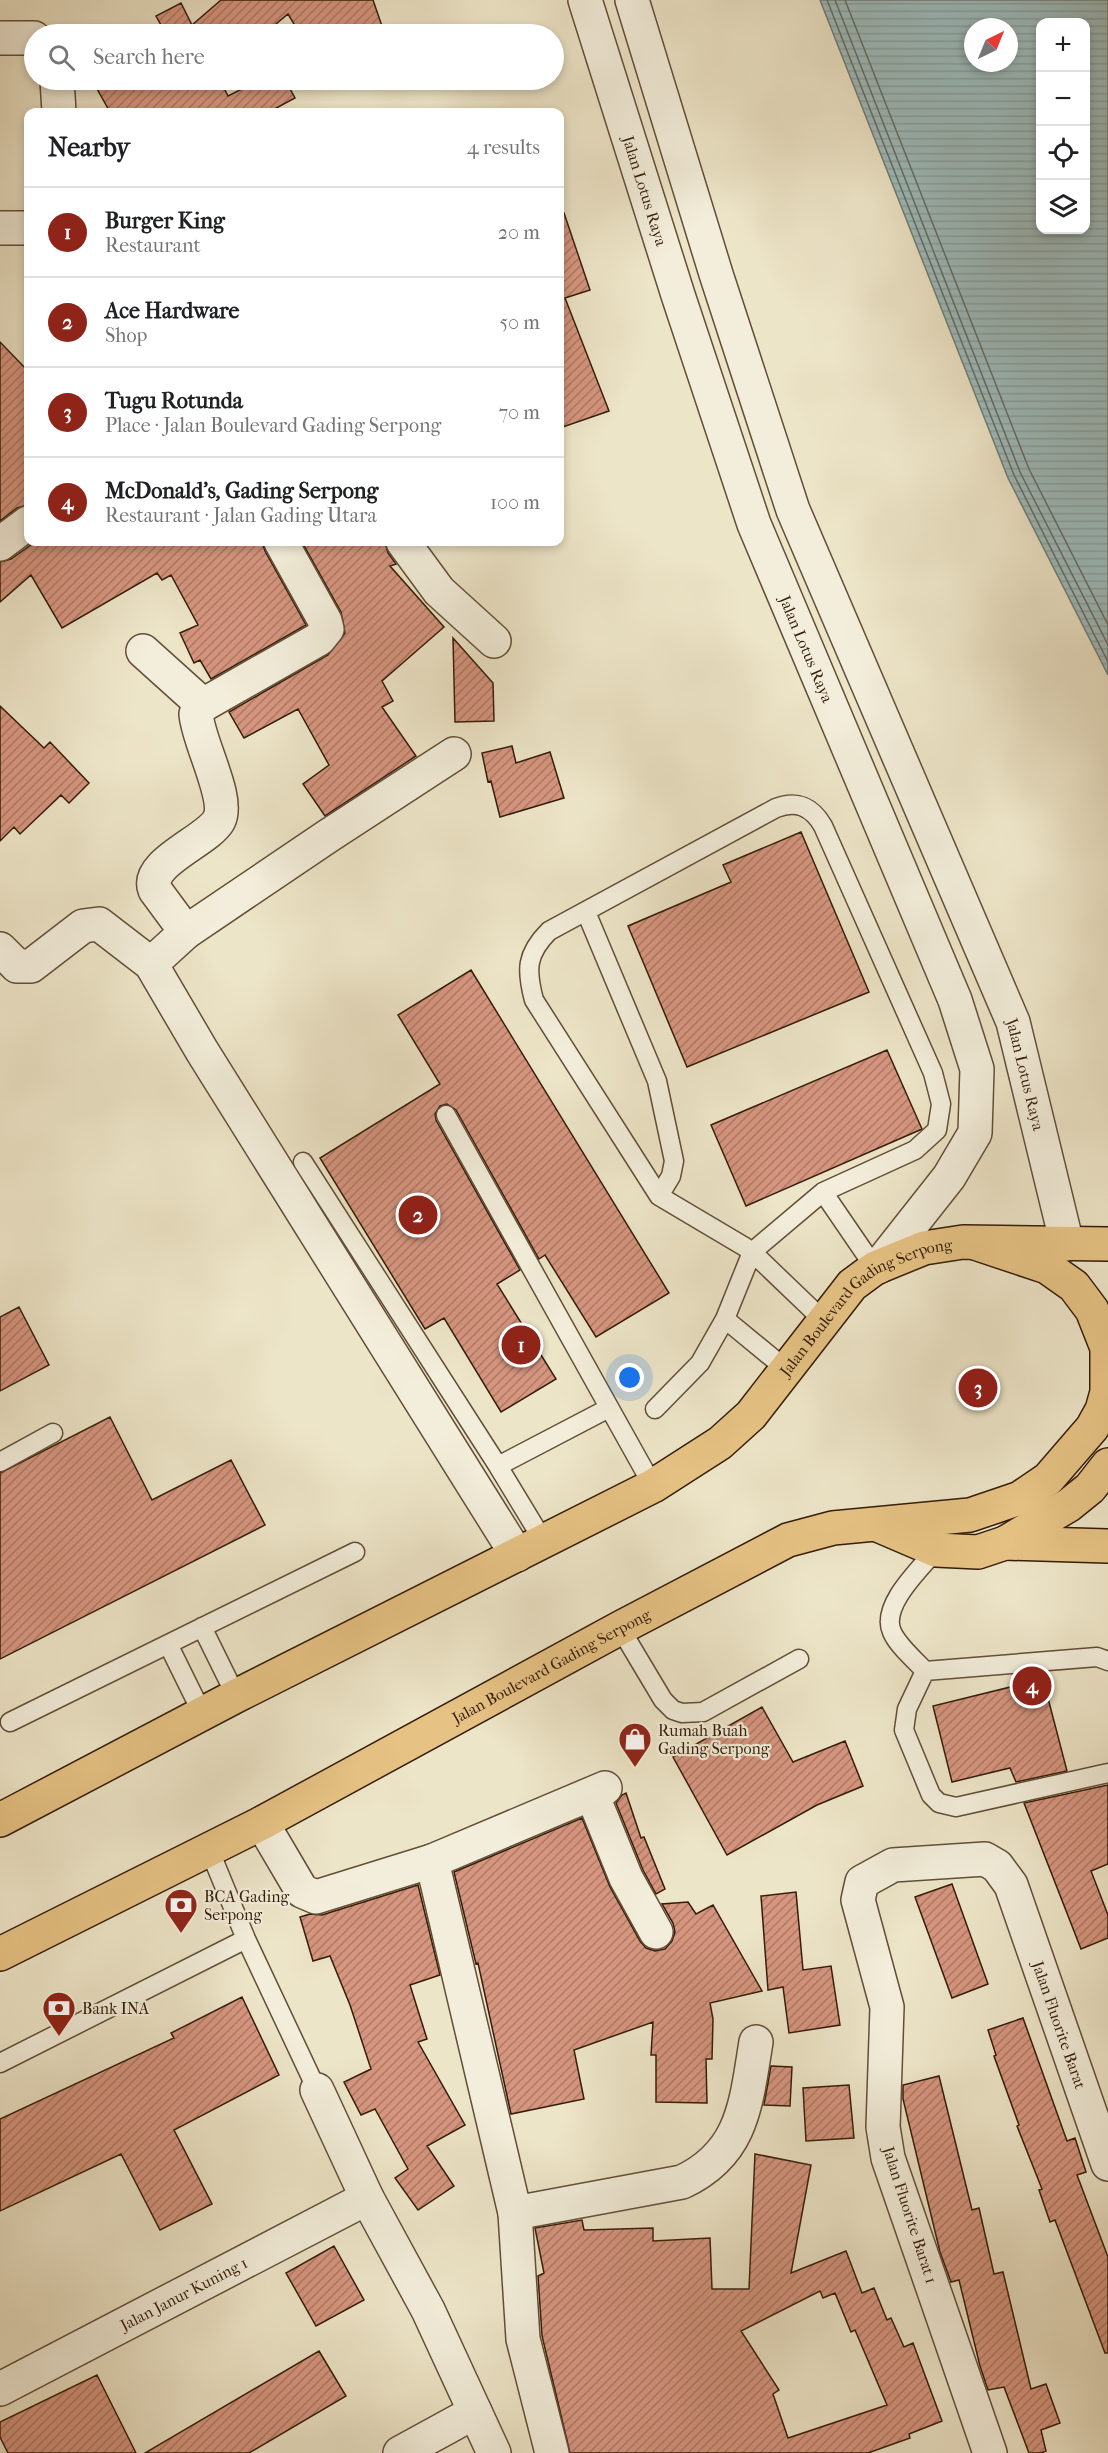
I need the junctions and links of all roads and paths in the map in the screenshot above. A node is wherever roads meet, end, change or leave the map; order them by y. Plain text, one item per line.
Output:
1 (585, 0) edge
2 (632, 0) edge
3 (0, 38) edge
4 (24, 38) edge
5 (58, 90) edge
6 (59, 108) edge
7 (0, 228) edge
8 (24, 228) edge
9 (24, 526) edge
10 (0, 544) edge
11 (283, 546) edge
12 (406, 546) edge
13 (494, 641) dead end
14 (143, 651) dead end
15 (203, 705) junction
16 (454, 754) dead end
17 (586, 912) junction
18 (186, 932) junction
19 (0, 949) edge
20 (151, 964) junction
21 (977, 1069) junction
22 (1026, 1073) junction
23 (446, 1115) dead end
24 (303, 1162) dead end
25 (823, 1192) junction
26 (659, 1196) junction
27 (975, 1243) junction
28 (1108, 1244) edge
29 (1067, 1245) junction
30 (752, 1252) junction
31 (876, 1268) junction
32 (726, 1319) junction
33 (824, 1322) junction
34 (787, 1370) junction
35 (609, 1408) junction
36 (655, 1409) dead end
37 (53, 1433) dead end
38 (0, 1462) edge
39 (1108, 1465) edge
40 (498, 1466) junction
41 (654, 1486) junction
42 (879, 1525) junction
43 (1005, 1544) junction
44 (1108, 1546) edge
45 (531, 1548) junction
46 (936, 1550) junction
47 (356, 1552) dead end
48 (202, 1628) junction
49 (620, 1628) junction
50 (168, 1644) junction
51 (800, 1659) dead end
52 (1108, 1661) edge
53 (925, 1671) junction
54 (236, 1696) junction
55 (203, 1715) junction
56 (10, 1722) dead end
57 (1108, 1773) edge
58 (0, 1819) edge
59 (262, 1823) junction
60 (209, 1849) junction
61 (432, 1861) junction
62 (858, 1900) joint
63 (656, 1932) dead end
64 (246, 1939) junction
65 (0, 1954) edge
66 (756, 2042) dead end
67 (0, 2063) edge
68 (317, 2090) joint
69 (1108, 2164) edge
70 (368, 2198) junction
71 (515, 2213) junction
72 (0, 2388) edge
73 (475, 2412) junction
74 (400, 2453) edge
75 (494, 2453) edge
76 (552, 2453) edge
77 (990, 2453) edge

1 - 21 street, Jalan Lotus Raya
2 - 22 street, Jalan Lotus Raya
3 - 4 street
5 - 6 street
7 - 8 street
9 - 10 street
11 - 15 street
12 - 13 street
14 - 15 street
15 - 18 street
16 - 18 street
17 - 25 lane
17 - 26 lane
17 - 26 lane
18 - 20 street
19 - 20 street
20 - 45 street
21 - 22 street
21 - 31 street, Jalan Lotus Raya
22 - 29 street, Jalan Lotus Raya
23 - 35 lane
24 - 40 lane
25 - 30 lane
25 - 31 lane
26 - 30 lane
27 - 29 main road, Jalan Boulevard Gading Serpong
27 - 31 main road, Jalan Boulevard Gading Serpong
27 - 42 main road
28 - 29 main road, Jalan Boulevard Gading Serpong
30 - 32 lane
30 - 33 lane
31 - 33 main road, Jalan Boulevard Gading Serpong
32 - 34 lane
32 - 36 lane
33 - 34 main road, Jalan Boulevard Gading Serpong
34 - 41 main road, Jalan Boulevard Gading Serpong
35 - 40 lane
35 - 41 lane
37 - 38 lane
39 - 43 main road, Jalan Boulevard Gading Serpong
40 - 45 lane
41 - 45 main road, Jalan Boulevard Gading Serpong
42 - 46 main road, Jalan Boulevard Gading Serpong
42 - 49 main road, Jalan Boulevard Gading Serpong
43 - 44 main road
43 - 46 main road, Jalan Boulevard Gading Serpong
45 - 54 main road, Jalan Boulevard Gading Serpong
46 - 53 lane
47 - 48 lane
48 - 50 lane
48 - 54 lane
49 - 51 lane
49 - 59 main road, Jalan Boulevard Gading Serpong
50 - 55 lane
50 - 56 lane
52 - 53 lane
53 - 57 lane
54 - 55 main road, Jalan Boulevard Gading Serpong
55 - 58 main road, Jalan Boulevard Gading Serpong
59 - 60 main road, Jalan Boulevard Gading Serpong
59 - 61 street
60 - 64 lane
60 - 65 main road, Jalan Boulevard Gading Serpong
61 - 63 street
61 - 71 street
62 - 69 street, Jalan Fluorite Barat
62 - 77 street, Jalan Fluorite Barat 1
64 - 67 lane
64 - 68 lane
66 - 71 street
68 - 70 street
70 - 72 street, Jalan Janur Kuning 1
70 - 73 street
71 - 76 street
73 - 74 street
73 - 75 street

